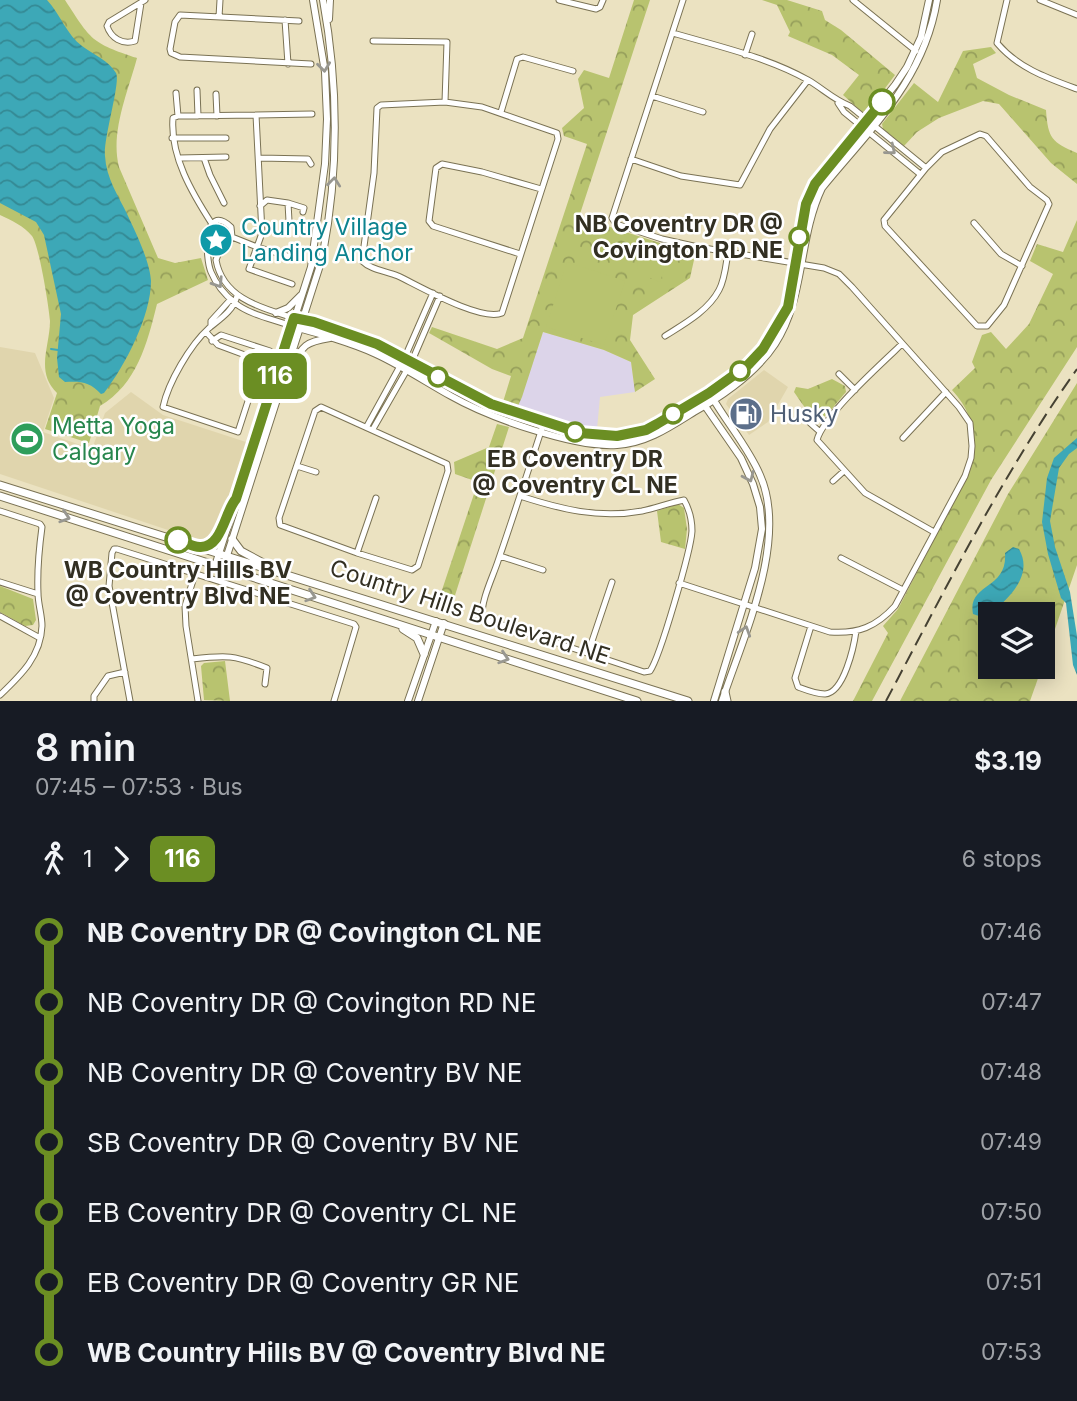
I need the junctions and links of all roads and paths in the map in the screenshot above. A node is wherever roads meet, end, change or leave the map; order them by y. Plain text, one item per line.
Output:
1 (220, 0) edge
2 (313, 0) edge
3 (323, 0) edge
4 (330, 0) edge
5 (559, 0) edge
6 (603, 0) edge
7 (683, 0) edge
8 (929, 0) edge
9 (937, 0) edge
10 (1007, 0) edge
11 (1040, 0) edge
12 (857, 1) edge
13 (143, 2) edge
14 (1077, 15) edge
15 (219, 17) junction
16 (285, 20) junction
17 (299, 22) dead end
18 (673, 33) junction
19 (752, 34) dead end
20 (330, 35) junction
21 (373, 41) dead end
22 (918, 53) junction
23 (745, 55) junction
24 (288, 64) junction
25 (311, 64) dead end
26 (573, 71) dead end
27 (904, 72) junction
28 (911, 77) junction
29 (808, 80) junction
30 (1077, 89) edge
31 (197, 90) dead end
32 (176, 93) dead end
33 (216, 94) dead end
34 (652, 96) junction
35 (444, 102) junction
36 (501, 112) junction
37 (702, 112) dead end
38 (312, 114) dead end
39 (256, 115) junction
40 (178, 116) junction
41 (198, 116) junction
42 (217, 116) junction
43 (864, 123) junction
44 (871, 129) junction
45 (172, 138) junction
46 (226, 138) dead end
47 (226, 157) dead end
48 (179, 158) junction
49 (204, 158) junction
50 (260, 158) junction
51 (631, 159) junction
52 (311, 164) dead end
53 (926, 168) junction
54 (920, 174) junction
55 (541, 189) junction
56 (224, 203) dead end
57 (288, 203) junction
58 (260, 206) junction
59 (303, 212) dead end
60 (289, 221) dead end
61 (974, 223) dead end
62 (212, 224) junction
63 (232, 237) junction
64 (257, 247) junction
65 (728, 252) junction
66 (520, 254) junction
67 (294, 258) dead end
68 (798, 262) junction
69 (1022, 266) junction
70 (292, 284) dead end
71 (433, 293) junction
72 (302, 294) junction
73 (237, 296) junction
74 (440, 296) junction
75 (233, 301) junction
76 (276, 313) junction
77 (303, 320) junction
78 (292, 322) junction
79 (300, 329) junction
80 (206, 332) junction
81 (665, 336) dead end
82 (332, 338) junction
83 (212, 341) junction
84 (902, 344) junction
85 (270, 351) dead end
86 (405, 357) junction
87 (412, 361) junction
88 (403, 367) junction
89 (750, 368) junction
90 (839, 374) dead end
91 (284, 381) junction
92 (855, 390) junction
93 (946, 392) junction
94 (709, 393) junction
95 (700, 399) junction
96 (714, 401) junction
97 (705, 406) junction
98 (544, 422) junction
99 (810, 423) dead end
100 (270, 425) junction
101 (370, 428) junction
102 (819, 431) junction
103 (541, 432) junction
104 (903, 438) dead end
105 (740, 440) junction
106 (732, 446) junction
107 (251, 450) junction
108 (297, 466) junction
109 (844, 471) junction
110 (316, 472) dead end
111 (833, 481) dead end
112 (0, 485) edge
113 (0, 496) edge
114 (520, 496) junction
115 (376, 498) dead end
116 (236, 499) junction
117 (0, 511) edge
118 (934, 532) junction
119 (232, 539) junction
120 (200, 547) junction
121 (358, 553) junction
122 (223, 555) junction
123 (500, 556) junction
124 (841, 558) dead end
125 (219, 567) junction
126 (543, 570) dead end
127 (195, 574) junction
128 (290, 575) junction
129 (0, 582) edge
130 (612, 582) dead end
131 (679, 583) junction
132 (903, 590) junction
133 (38, 594) junction
134 (744, 604) junction
135 (753, 607) junction
136 (0, 616) edge
137 (390, 622) junction
138 (440, 622) junction
139 (811, 626) junction
140 (856, 631) junction
141 (435, 636) junction
142 (40, 638) junction
143 (588, 653) junction
144 (424, 654) junction
145 (192, 660) junction
146 (125, 672) junction
147 (265, 684) dead end
148 (724, 692) junction
149 (0, 695) edge
150 (94, 701) edge
151 (130, 701) edge
152 (198, 701) edge
153 (334, 701) edge
154 (408, 701) edge
155 (418, 701) edge
156 (637, 701) edge
157 (688, 701) edge
158 (714, 701) edge
159 (722, 701) edge
160 (727, 701) edge

1 - 15 street
2 -> 72 street
3 - 20 street
4 - 20 street
5 - 6 street
7 - 18 street
8 - 22 street
9 - 22 street
10 - 30 street
11 - 14 street
12 - 22 street
13 - 13 street
15 - 16 street
15 - 24 street
16 - 17 street
16 - 24 street
18 - 23 street
18 - 34 street
19 - 23 street
77 -> 20 street
21 - 35 street
22 - 27 street
22 - 28 street
23 - 29 street
24 - 25 street
26 - 36 street
27 - 28 street
27 - 43 street
28 - 44 street
29 - 43 street
29 - 51 street
31 - 41 street
32 - 40 street
33 - 42 street
34 - 37 street
34 - 51 street
35 - 36 street
35 - 71 street
36 - 55 street
38 - 39 street
39 - 42 street
39 - 50 street
40 - 41 street
40 - 45 street
41 - 42 street
43 - 44 street
43 - 68 street
44 - 53 street
44 -> 54 street
44 - 68 street
45 - 46 street
45 - 48 street
47 - 49 street
48 - 49 street
48 - 62 street
49 - 56 street
50 - 52 street
50 - 58 street
51 - 65 street
53 - 54 street
53 - 69 street
54 - 69 street
55 - 66 street
55 - 66 street
57 - 58 street
57 - 59 street
57 - 60 street
58 - 64 street
61 - 69 street
62 - 63 street
62 -> 75 street
63 - 64 street
63 - 73 street
64 - 67 street
64 - 70 street
65 - 68 street
65 - 81 street
66 - 74 street
68 - 84 street
68 - 89 street
71 - 74 street
71 - 86 street
72 - 76 street
72 - 78 street
73 - 75 street
73 - 76 street
74 - 87 street
75 - 78 street
75 - 80 street
76 - 78 street
77 - 78 street
77 - 79 street
77 - 86 street
78 - 79 street
78 - 107 street
79 - 82 street
79 - 91 street
80 - 83 street
80 - 83 street
82 - 88 street
82 - 91 street
83 - 85 street
84 - 92 street
84 - 93 street
86 - 87 street
86 - 88 street
87 - 88 street
87 - 98 street
88 - 101 street
88 - 103 street
89 - 94 street
89 - 96 street
90 - 92 street
91 - 100 street
92 - 102 street
93 - 104 street
93 - 118 street
94 - 95 street
94 - 96 street
95 - 97 street
95 - 98 street
96 - 97 street
96 - 105 street
97 - 103 street
97 - 106 street
98 - 103 street
99 - 102 street
100 - 107 street
100 - 119 street
101 - 108 street
101 - 121 street
102 - 109 street
103 - 114 street
105 - 106 street
105 - 135 street
106 -> 134 street
107 - 116 street
108 - 110 street
108 - 121 street
109 - 111 street
109 - 118 street
112 - 120 main road, Country Hills Boulevard NE
113 -> 125 main road, Country Hills Boulevard NE
114 - 123 street
114 - 131 street
115 - 121 street
116 - 120 main road
116 - 122 street
117 - 133 street
118 - 132 street
119 - 122 street
119 - 128 main road
120 - 122 main road, Country Hills Boulevard NE
122 - 125 street
122 - 128 main road, Country Hills Boulevard NE
123 - 126 street
123 - 143 street
124 - 132 street
125 -> 137 main road, Country Hills Boulevard NE
127 - 145 street
127 - 146 street
127 - 153 street
128 - 138 main road, Country Hills Boulevard NE
129 - 133 street
130 - 143 street
131 - 134 street
131 - 143 street
132 - 140 street
133 - 142 street
134 - 135 street
134 - 158 street
135 - 139 street
148 -> 135 street
136 - 142 street
137 - 141 main road, Country Hills Boulevard NE
137 - 144 main road
138 - 141 street
138 - 157 main road, Country Hills Boulevard NE
139 - 140 street
139 - 140 street
141 - 144 street
141 - 155 street
141 -> 156 main road, Country Hills Boulevard NE
142 - 149 street
144 - 154 street
145 - 147 street
145 - 152 street
146 - 150 street
146 - 151 street
148 - 159 street
148 - 160 main road

